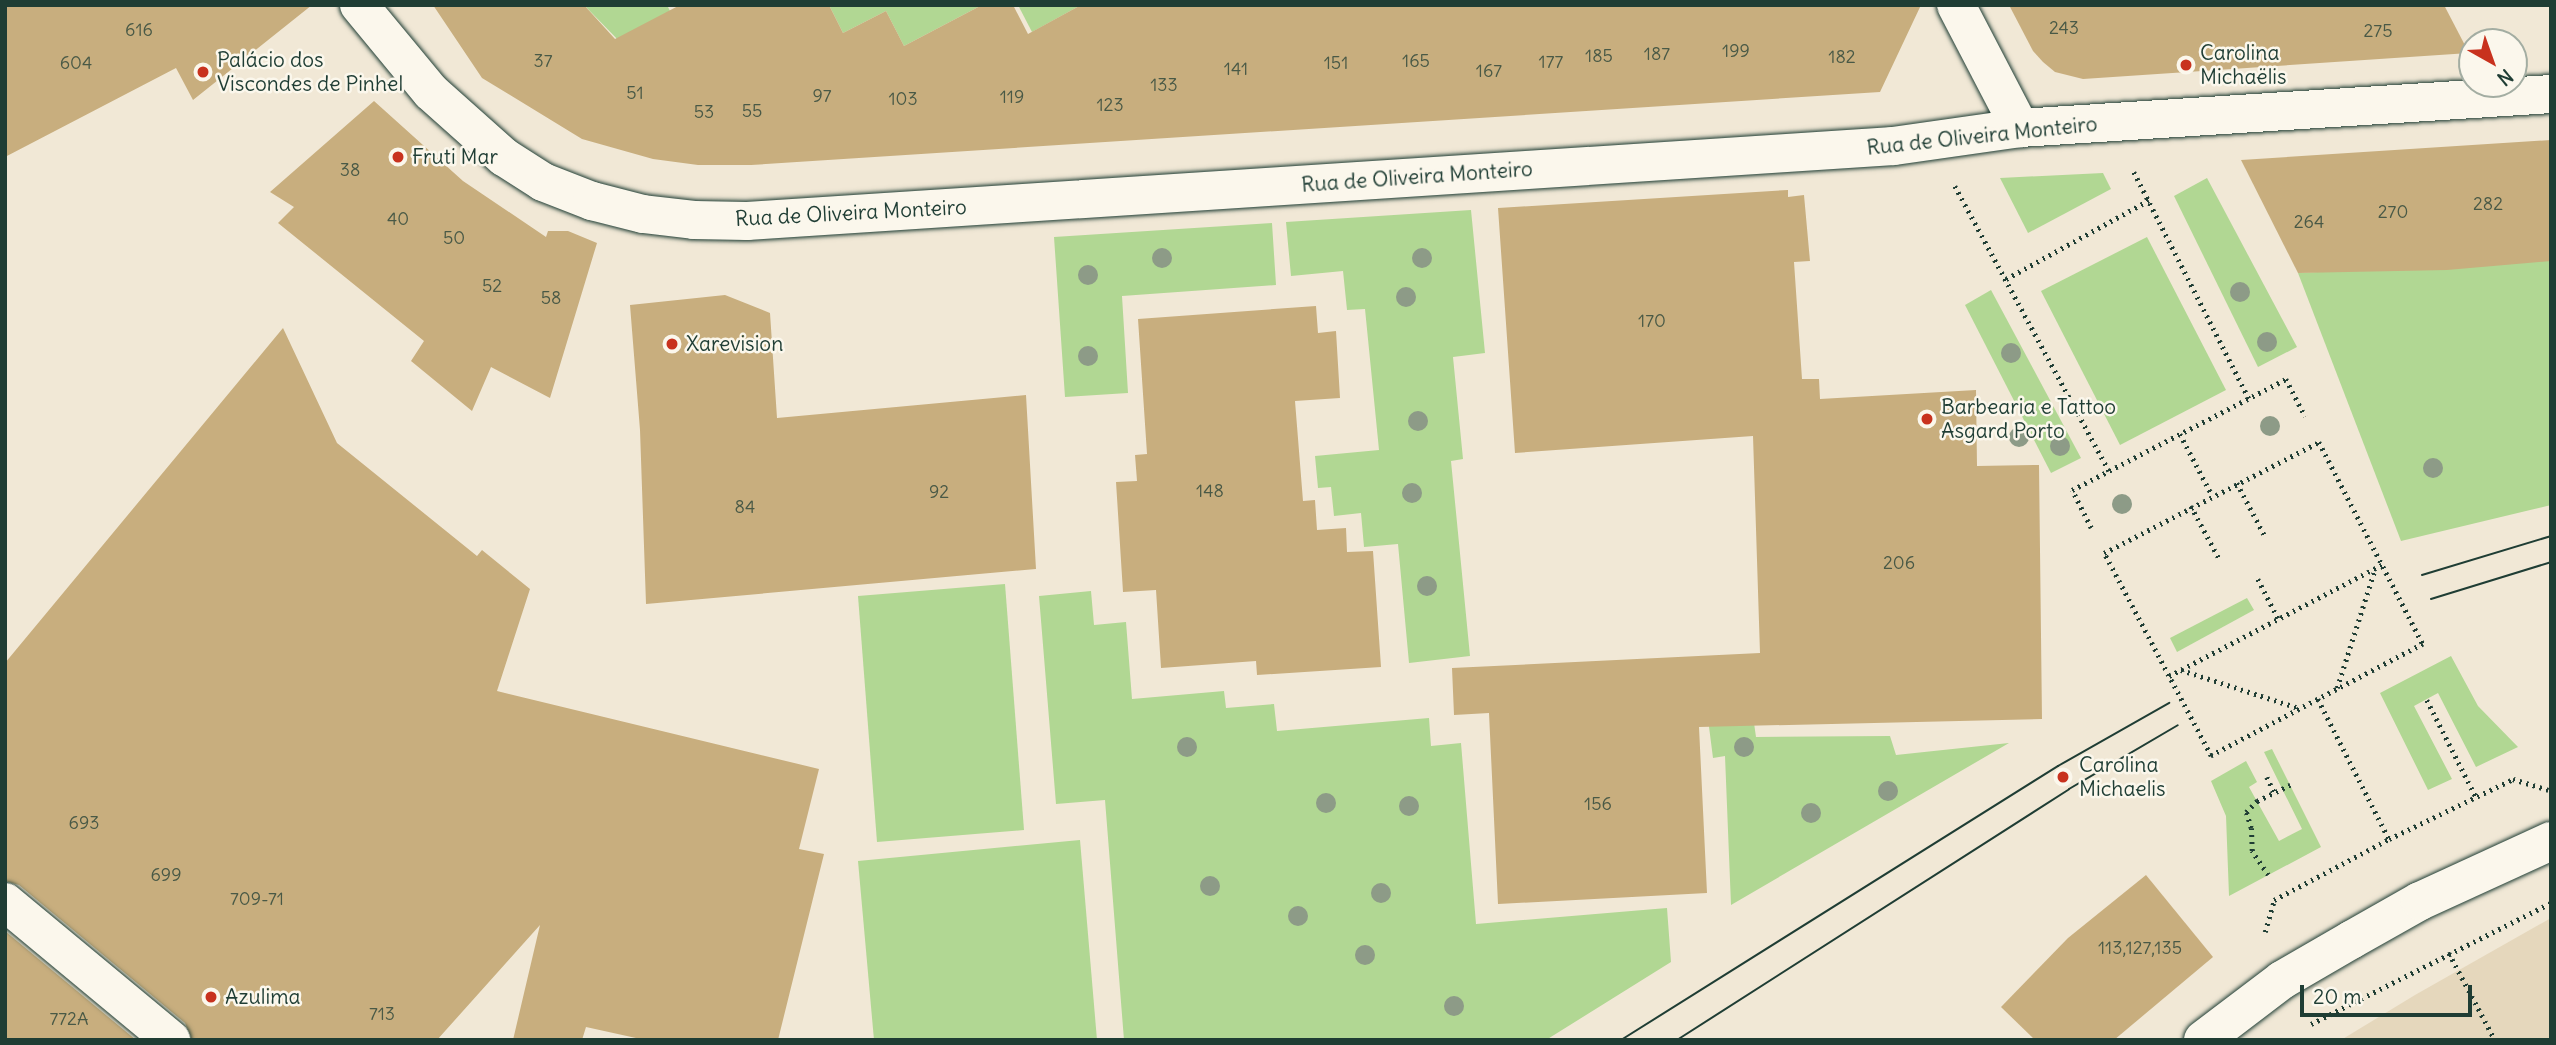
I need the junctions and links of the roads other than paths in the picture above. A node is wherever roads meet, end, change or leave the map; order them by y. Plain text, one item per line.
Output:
1 (359, 5) edge
2 (1956, 5) edge
3 (2551, 94) edge
4 (2020, 128) junction
5 (2551, 841) edge
6 (5, 902) edge
7 (171, 1040) edge
8 (2203, 1040) edge

1 - 4 street, Rua de Oliveira Monteiro
2 - 4 street
3 - 4 street, Rua de Oliveira Monteiro
5 - 8 street
6 - 7 street

